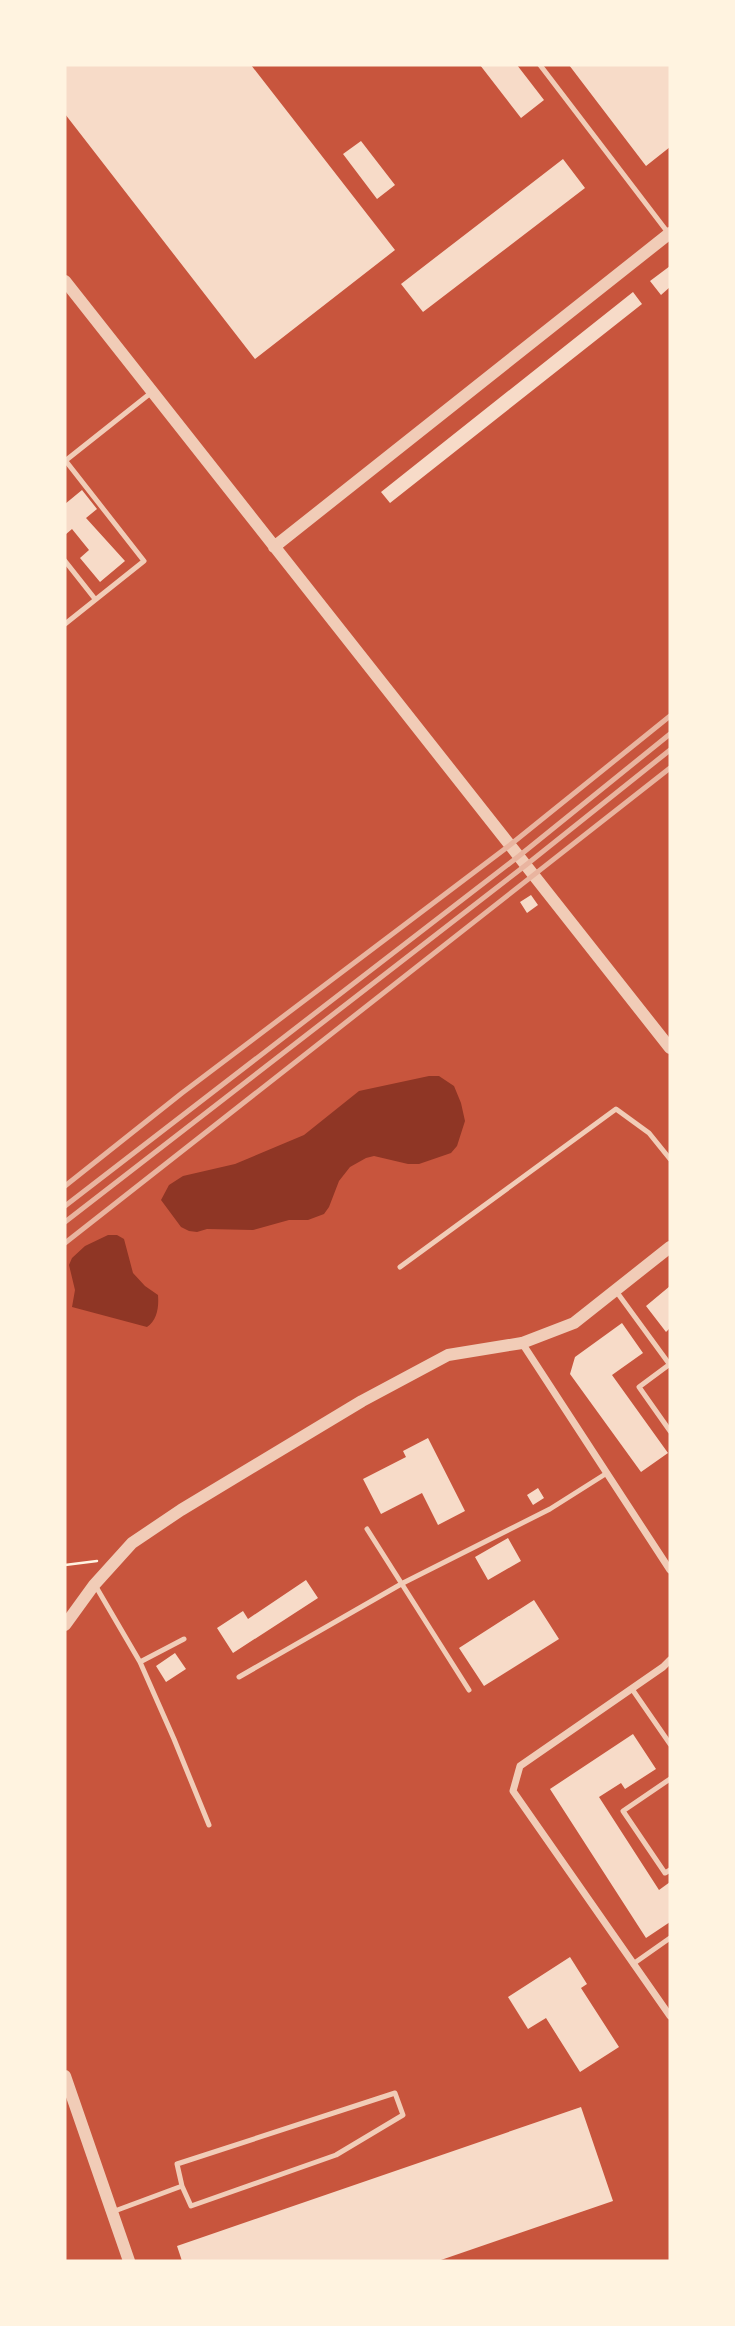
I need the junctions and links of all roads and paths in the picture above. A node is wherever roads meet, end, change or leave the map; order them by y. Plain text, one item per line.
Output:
1 (540, 65) edge
2 (670, 234) edge
3 (65, 281) edge
4 (152, 391) junction
5 (65, 460) edge
6 (274, 547) junction
7 (65, 561) edge
8 (95, 600) junction
9 (65, 624) edge
10 (670, 1048) edge
11 (670, 1158) edge
12 (670, 1247) edge
13 (400, 1267) dead end
14 (615, 1290) junction
15 (522, 1343) junction
16 (670, 1365) edge
17 (670, 1431) edge
18 (607, 1473) junction
19 (367, 1529) dead end
20 (117, 1559) junction
21 (65, 1565) edge
22 (670, 1570) edge
23 (403, 1583) junction
24 (94, 1585) junction
25 (65, 1625) edge
26 (184, 1639) dead end
27 (670, 1660) edge
28 (140, 1662) junction
29 (239, 1677) dead end
30 (632, 1689) junction
31 (469, 1690) dead end
32 (670, 1744) edge
33 (670, 1779) edge
34 (209, 1825) dead end
35 (670, 1870) edge
36 (670, 1938) edge
37 (633, 1964) junction
38 (670, 2016) edge
39 (65, 2076) edge
40 (183, 2186) junction
41 (112, 2212) junction
42 (129, 2261) edge

1 - 2 lane
2 - 6 street
3 - 4 street
4 - 5 lane
4 - 6 street
5 - 8 lane
6 - 10 street
7 - 8 lane
8 - 9 lane
11 - 13 lane
12 - 14 street
14 - 15 street
14 - 16 lane
15 - 18 street
15 - 20 street
16 - 17 lane
18 - 22 street
18 - 23 lane
19 - 23 lane
20 - 21 path
20 - 24 street
23 - 29 lane
23 - 31 lane
24 - 25 street
24 - 28 lane
26 - 28 lane
27 - 30 street
28 - 34 lane
30 - 32 lane
30 - 37 street
33 - 35 lane
36 - 37 lane
37 - 38 street
39 - 41 street
40 - 40 lane
40 - 41 lane
41 - 42 street

